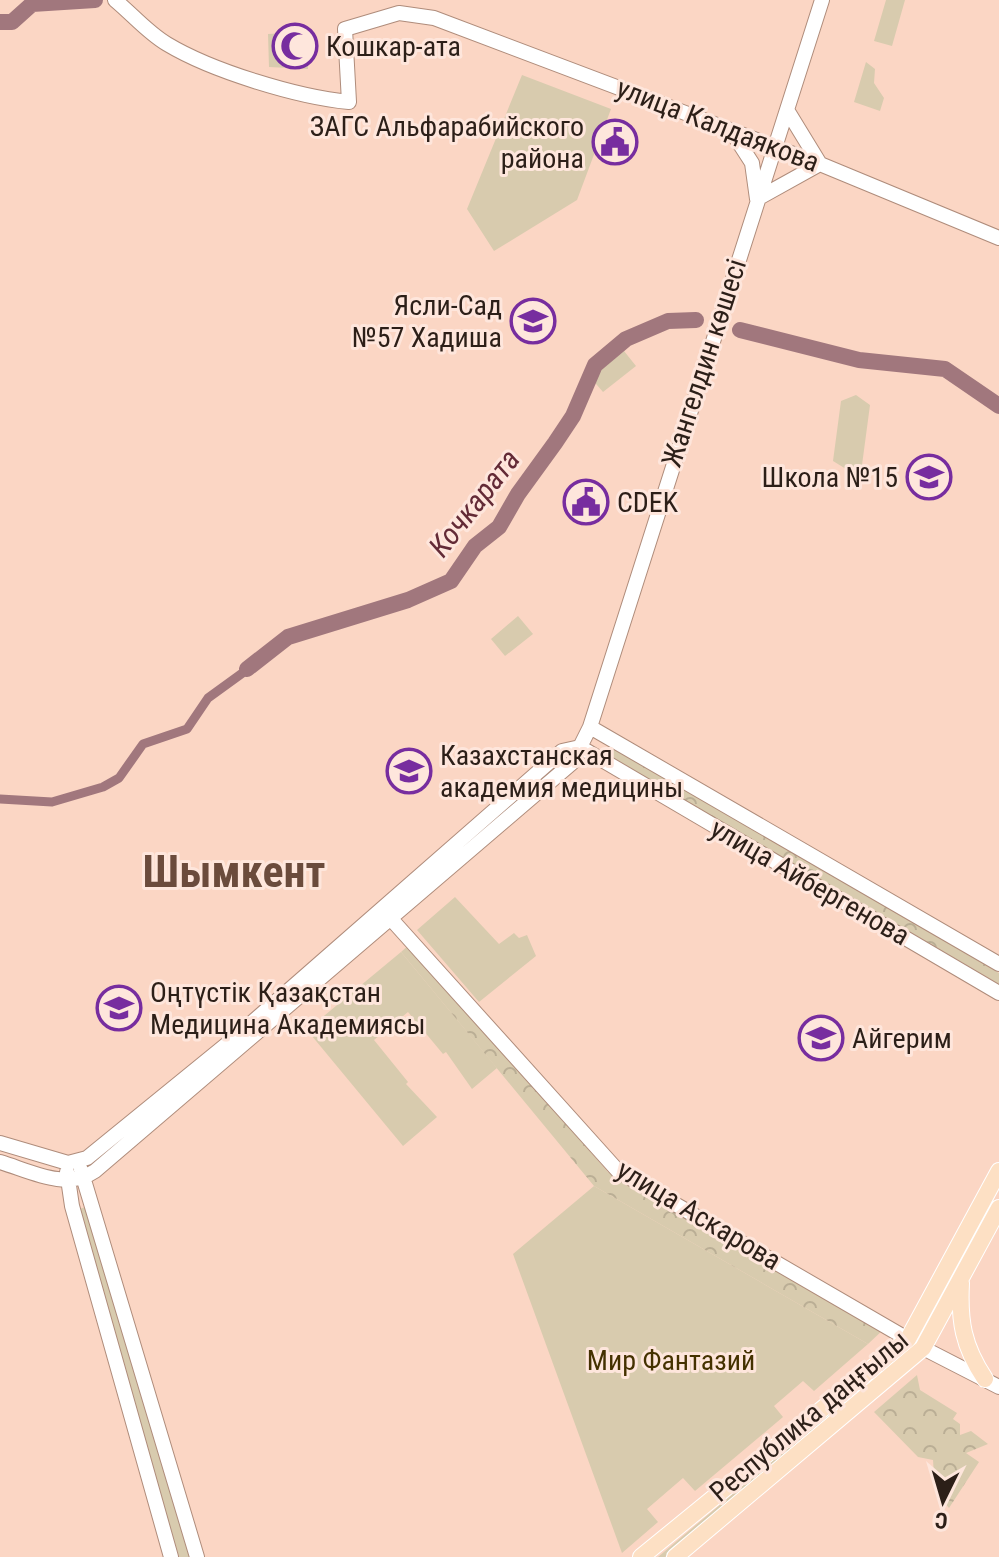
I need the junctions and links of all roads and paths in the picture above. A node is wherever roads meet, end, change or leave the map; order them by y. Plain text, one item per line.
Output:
1 (115, 0) edge
2 (822, 0) edge
3 (787, 110) junction
4 (732, 132) junction
5 (775, 147) junction
6 (820, 164) junction
7 (757, 199) junction
8 (999, 238) edge
9 (590, 727) junction
10 (580, 747) junction
11 (387, 914) junction
12 (999, 964) edge
13 (999, 993) edge
14 (0, 1143) edge
15 (0, 1162) edge
16 (74, 1162) junction
17 (999, 1171) edge
18 (83, 1179) junction
19 (67, 1181) junction
20 (999, 1208) edge
21 (961, 1278) junction
22 (908, 1339) junction
23 (923, 1348) junction
24 (992, 1383) edge
25 (171, 1557) edge
26 (197, 1557) edge
27 (641, 1557) edge
28 (675, 1557) edge

1 - 4 main road, улица Калдаякова
2 - 3 main road, Жангелдин көшесі
3 - 5 main road, Жангелдин көшесі
3 - 6 main road
4 - 5 main road, улица Калдаякова
4 - 7 main road
5 - 6 main road, улица Калдаякова
5 - 7 main road, Жангелдин көшесі
6 - 7 main road
6 - 8 main road, улица Калдаякова
7 - 9 main road, Жангелдин көшесі
9 - 10 main road, Жангелдин көшесі
9 - 12 main road, улица Айбергенова
10 - 11 main road
10 - 13 main road, улица Айбергенова
11 - 16 main road
11 - 18 main road
11 - 22 main road, улица Аскарова
14 - 16 main road
15 - 19 main road
16 - 18 main road
16 - 19 main road
17 - 22 main road, Республика даңғылы
18 - 19 main road
18 - 26 main road
19 - 25 main road
20 - 21 main road, Республика даңғылы
21 - 23 main road, Республика даңғылы
21 - 24 main road
22 - 23 main road, улица Аскарова
22 - 27 main road, Республика даңғылы
23 - 24 main road, улица Аскарова
23 - 28 main road, Республика даңғылы

